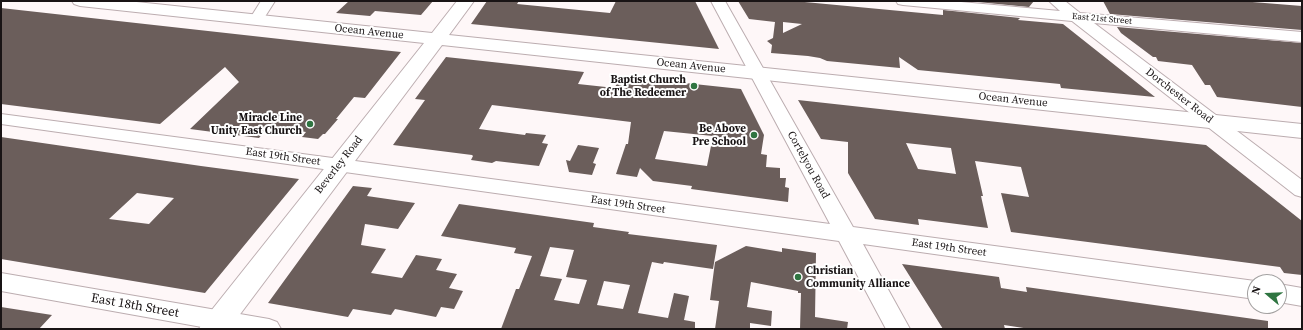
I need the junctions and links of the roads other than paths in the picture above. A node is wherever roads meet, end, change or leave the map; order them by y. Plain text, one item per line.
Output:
1 (80, 1) edge
2 (268, 1) edge
3 (466, 1) edge
4 (718, 1) edge
5 (903, 1) edge
6 (1056, 1) edge
7 (1076, 17) junction
8 (256, 20) junction
9 (1302, 37) edge
10 (436, 39) junction
11 (757, 72) junction
12 (1, 119) edge
13 (1212, 121) junction
14 (1302, 131) edge
15 (339, 165) junction
16 (1302, 190) edge
17 (847, 234) junction
18 (1, 282) edge
19 (1247, 289) edge
20 (1287, 294) edge
21 (1302, 297) edge
22 (216, 325) edge
23 (269, 329) edge
24 (898, 329) edge

1 - 8 main road, Ocean Avenue
2 - 8 street
3 - 10 main road, Beverley Road
4 - 11 street, Cortelyou Road
5 - 7 street, East 21st Street
6 - 7 street, Dorchester Road
7 - 9 street, East 21st Street
7 - 13 street, Dorchester Road
8 - 10 main road, Ocean Avenue
10 - 11 main road, Ocean Avenue
10 - 15 main road, Beverley Road
11 - 13 main road, Ocean Avenue
11 - 17 street, Cortelyou Road
12 - 15 street, East 19th Street
13 - 14 main road, Ocean Avenue
13 - 16 street, Dorchester Road
15 - 17 street, East 19th Street
15 - 22 main road, Beverley Road
17 - 19 street, East 19th Street
17 - 24 street, Cortelyou Road
18 - 22 street, East 18th Street
20 - 21 street
22 - 23 street, East 18th Street

